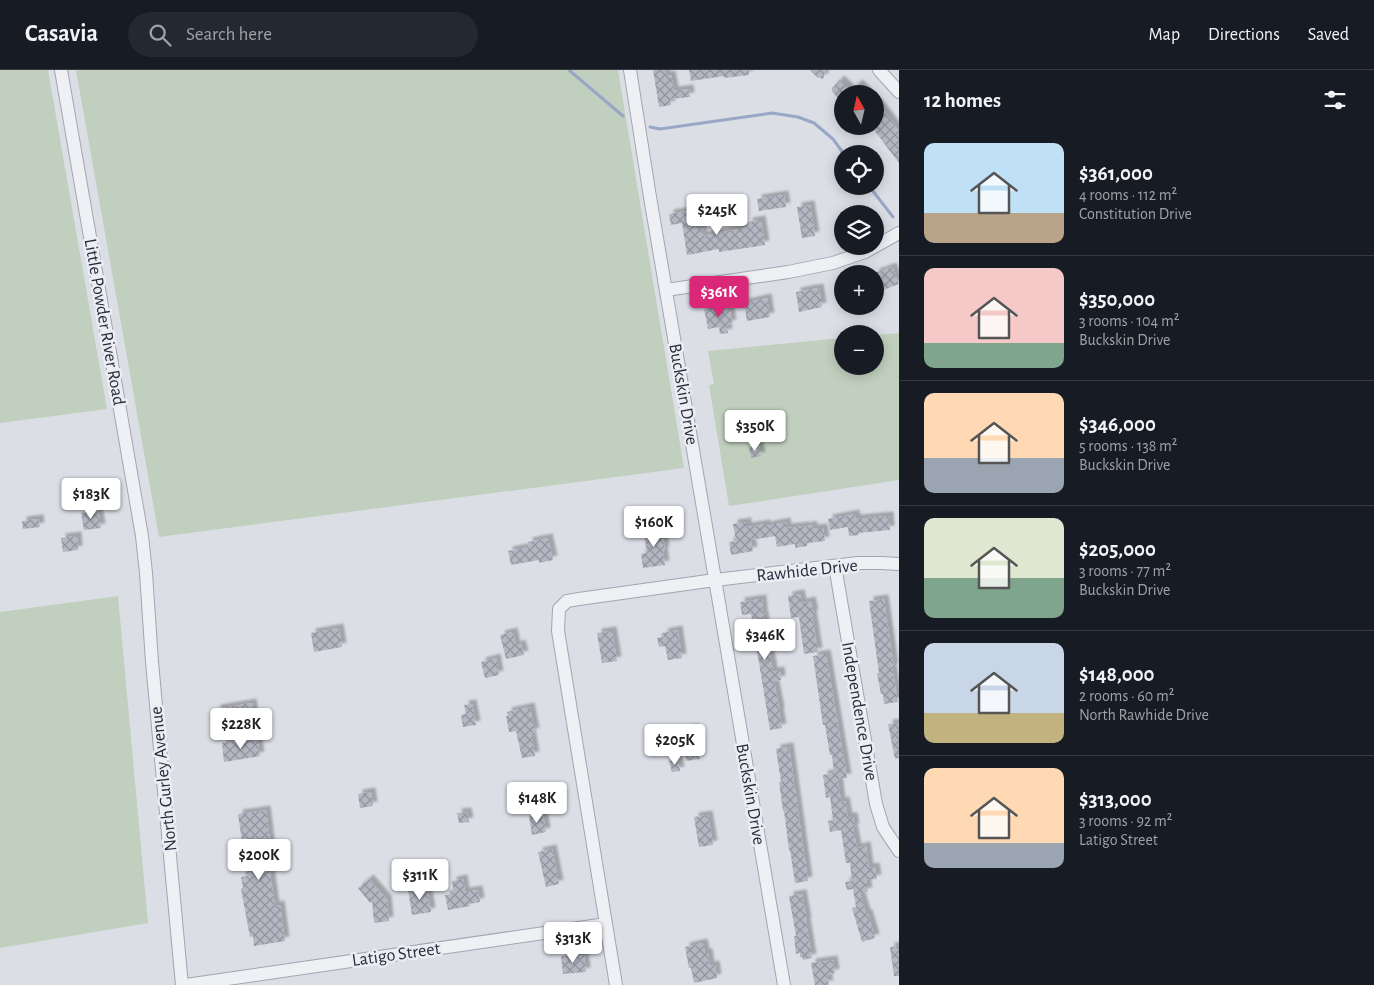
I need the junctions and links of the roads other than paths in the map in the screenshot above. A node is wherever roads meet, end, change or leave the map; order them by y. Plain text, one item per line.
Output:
1 (61, 70) edge
2 (630, 70) edge
3 (879, 70) edge
4 (899, 92) edge
5 (899, 233) edge
6 (666, 290) junction
7 (899, 564) edge
8 (835, 566) junction
9 (146, 574) joint
10 (715, 580) junction
11 (899, 851) edge
12 (606, 924) junction
13 (184, 985) edge
14 (616, 985) edge
15 (784, 985) edge

1 - 9 street, Little Powder River Road
2 - 6 street, Buckskin Drive
3 - 4 street
5 - 6 street
6 - 10 street, Buckskin Drive
7 - 8 street, Rawhide Drive
8 - 10 street, Rawhide Drive
8 - 11 street, Independence Drive
9 - 13 street, North Gurley Avenue
10 - 12 street, Rawhide Drive
10 - 15 street, Buckskin Drive
12 - 13 street, Latigo Street
12 - 14 street, Rawhide Drive

